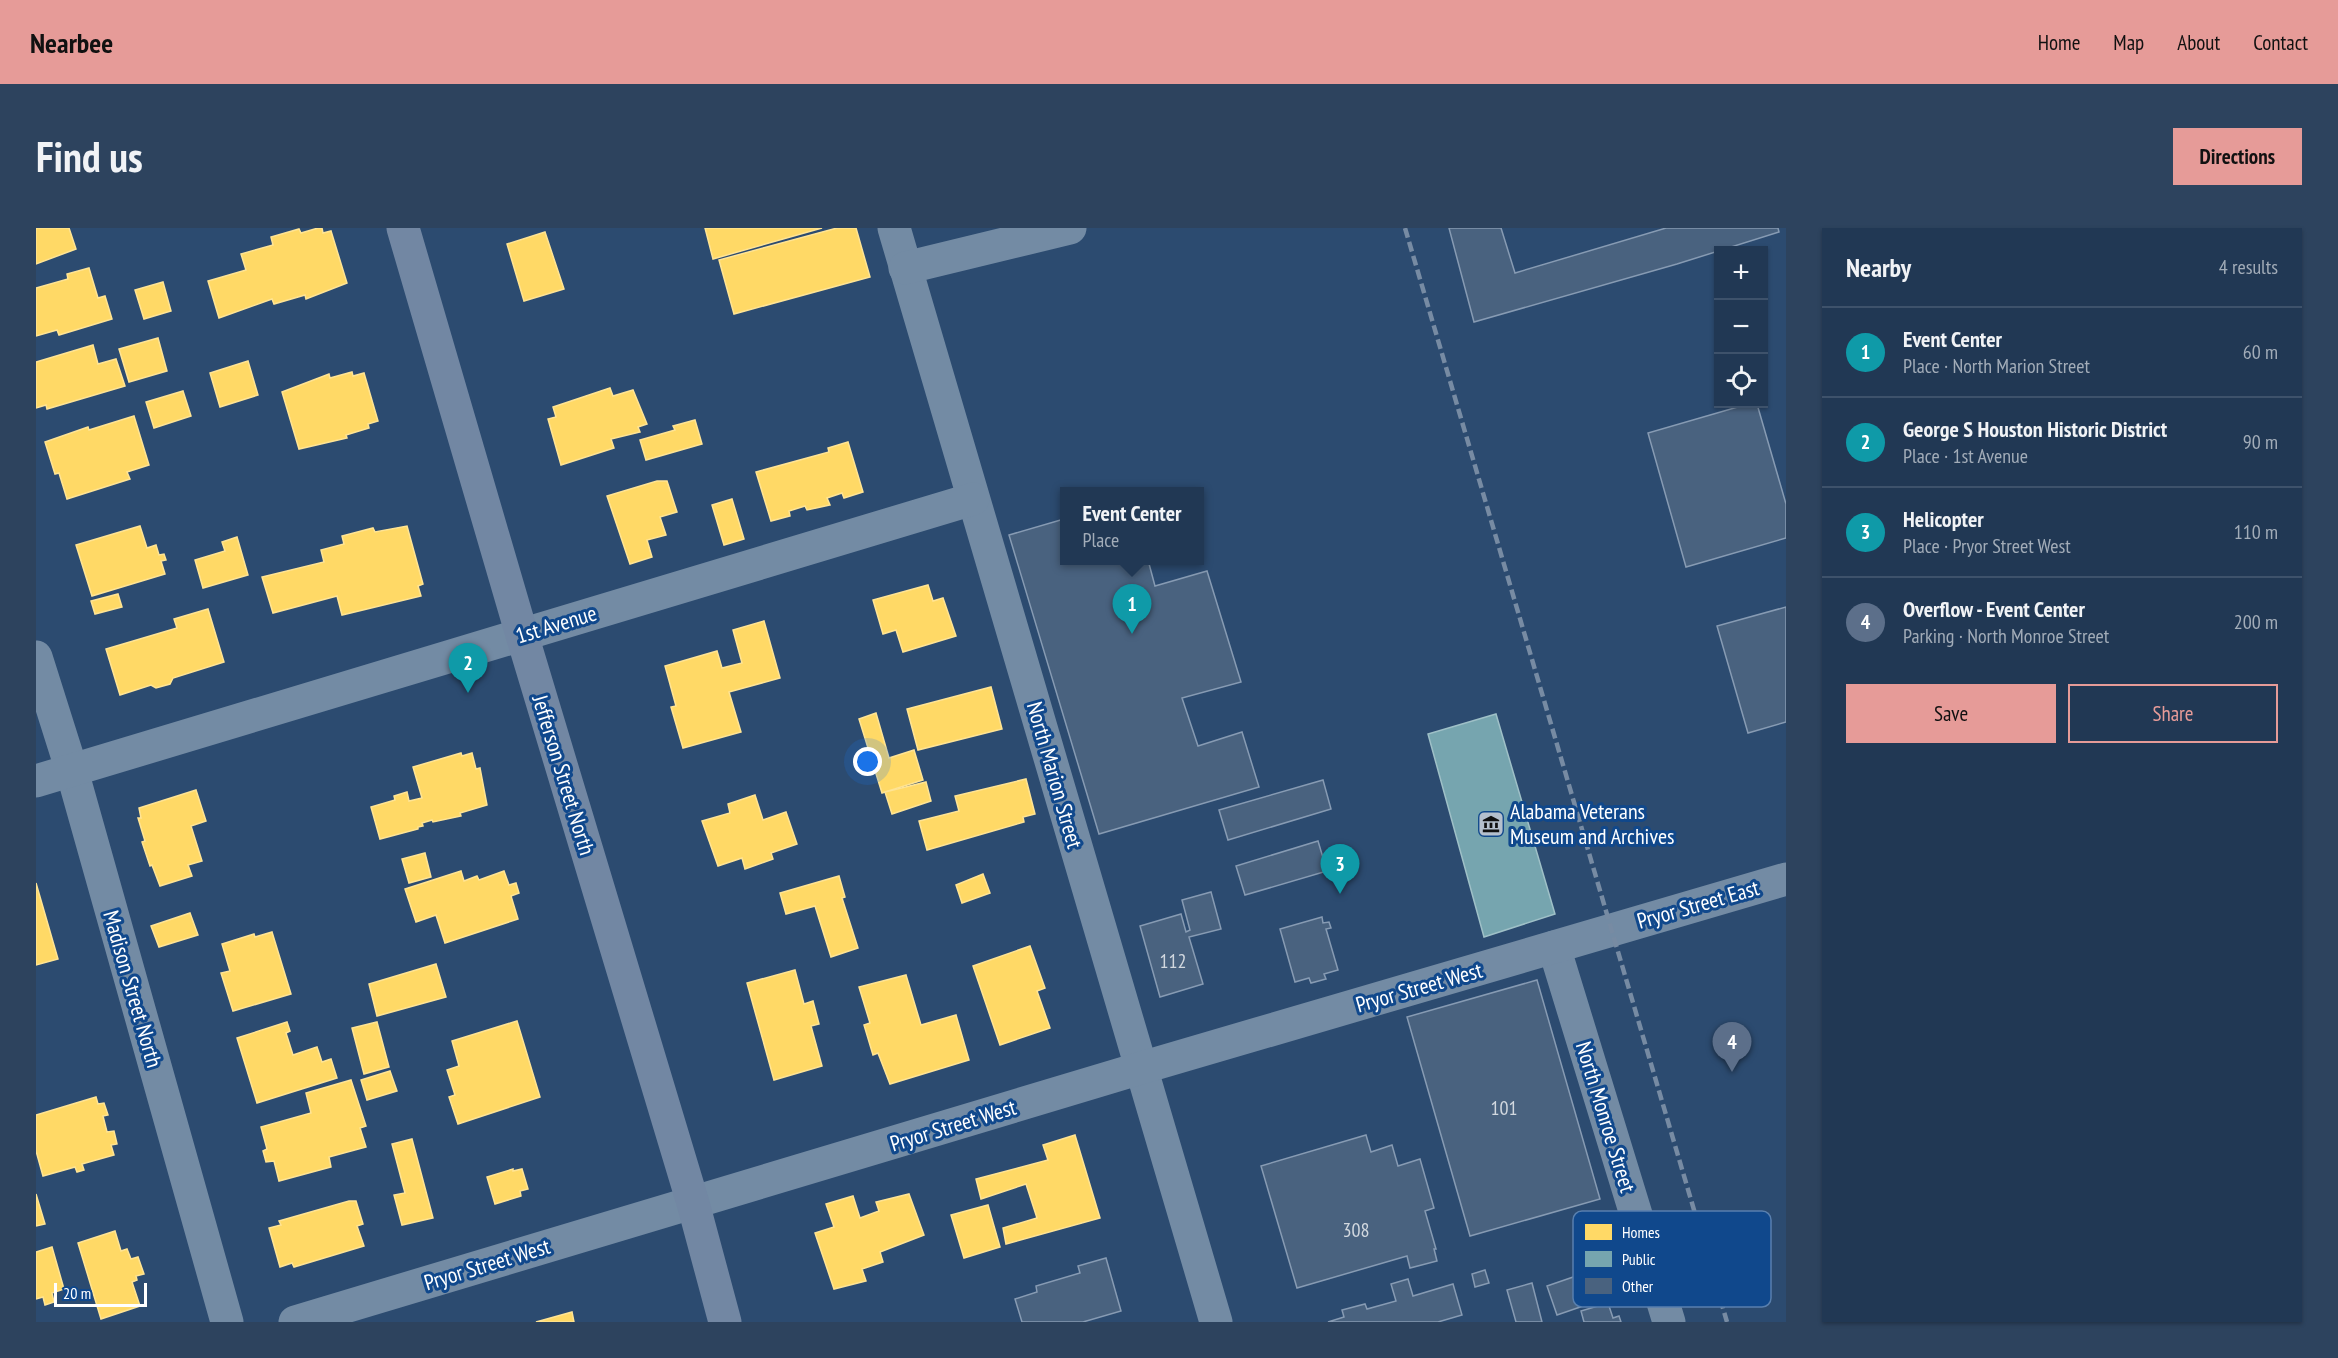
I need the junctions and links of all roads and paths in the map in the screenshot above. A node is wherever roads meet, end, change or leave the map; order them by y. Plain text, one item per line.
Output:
1 (403, 228) edge
2 (894, 228) edge
3 (1070, 228) edge
4 (905, 268) junction
5 (973, 499) junction
6 (522, 635) junction
7 (36, 657) edge
8 (72, 771) junction
9 (36, 781) edge
10 (1786, 879) edge
11 (1611, 929) joint
12 (1554, 947) junction
13 (1141, 1068) junction
14 (693, 1203) junction
15 (1635, 1211) edge
16 (1664, 1307) edge
17 (226, 1322) edge
18 (295, 1322) edge
19 (725, 1322) edge
20 (1216, 1322) edge
21 (1669, 1322) edge

1 - 6 main road, Jefferson Street North
2 - 4 street, North Marion Street
3 - 4 street
4 - 5 street, North Marion Street
5 - 6 street, 1st Avenue
5 - 13 street, North Marion Street
6 - 8 street, 1st Avenue
6 - 14 main road, Jefferson Street North
7 - 8 street, Madison Street North
8 - 9 street, 1st Avenue
8 - 17 street, Madison Street North
10 - 11 street, Pryor Street East
11 - 12 street, Pryor Street West
12 - 13 street, Pryor Street West
12 - 15 street, North Monroe Street
13 - 14 street, Pryor Street West
13 - 20 street, North Marion Street
14 - 18 street, Pryor Street West
14 - 19 main road, Jefferson Street North
16 - 21 street, North Monroe Street

